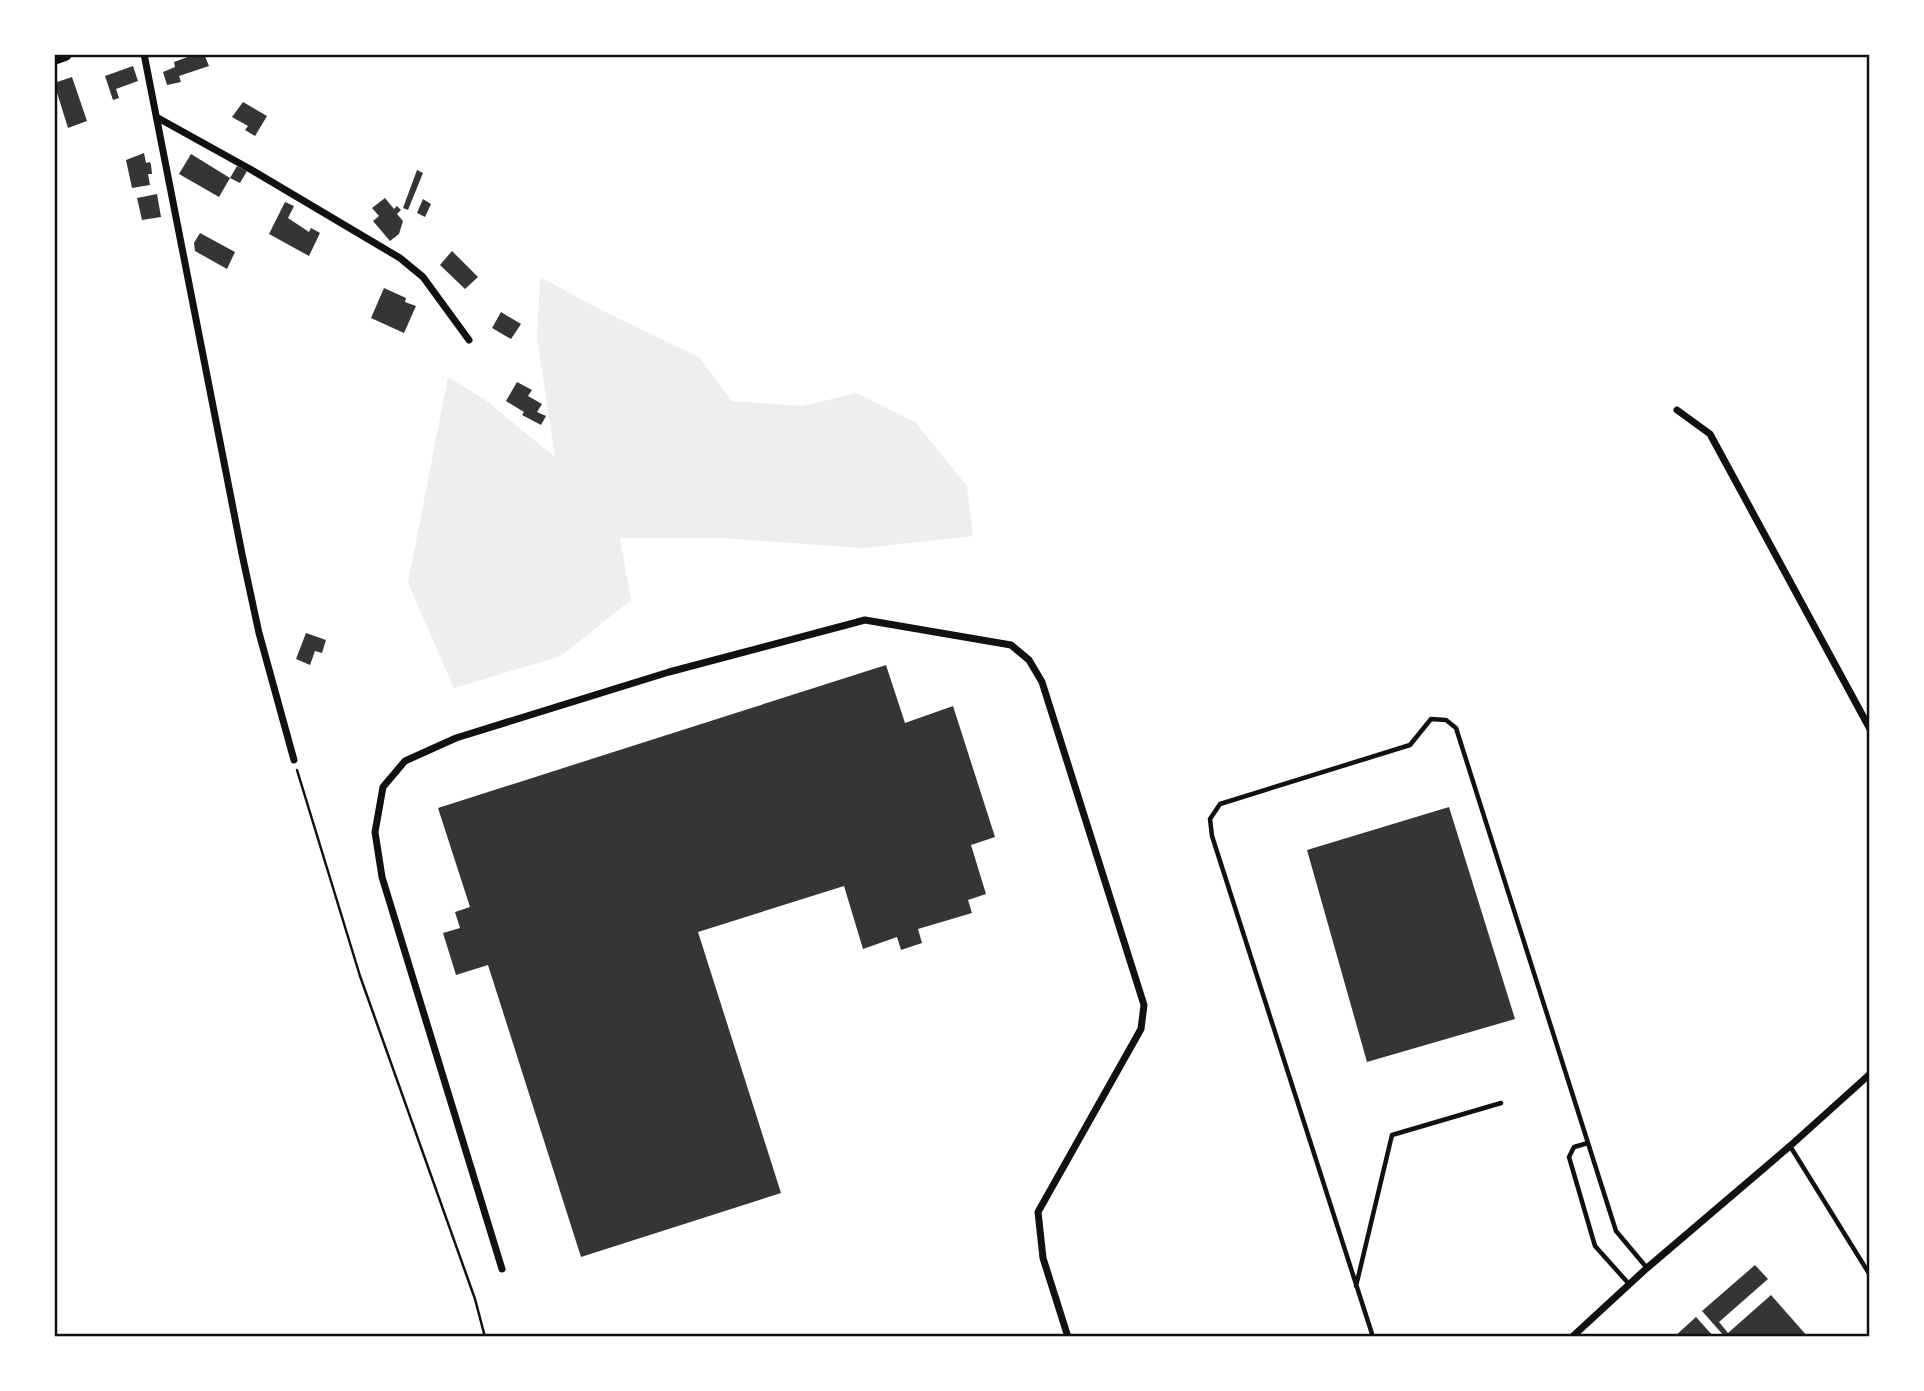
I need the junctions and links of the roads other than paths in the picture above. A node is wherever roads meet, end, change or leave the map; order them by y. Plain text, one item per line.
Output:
1 (65, 54) edge
2 (144, 54) edge
3 (54, 58) edge
4 (158, 118) junction
5 (469, 340) dead end
6 (1677, 410) dead end
7 (1870, 729) edge
8 (294, 760) road end
9 (1870, 1074) edge
10 (1501, 1102) dead end
11 (1588, 1143) junction
12 (1790, 1146) junction
13 (1647, 1268) junction
14 (502, 1269) dead end
15 (1870, 1275) edge
16 (1629, 1284) junction
17 (1356, 1287) junction
18 (1068, 1337) edge
19 (1373, 1337) edge
20 (1572, 1337) edge

1 - 3 main road
2 - 4 street
4 - 5 street
4 - 8 street
6 - 7 street
9 - 12 street
10 - 17 lane
11 - 13 lane
11 - 16 lane
11 - 17 lane
12 - 13 street
12 - 15 lane
13 - 16 street
14 - 18 street
16 - 20 street
17 - 19 lane

